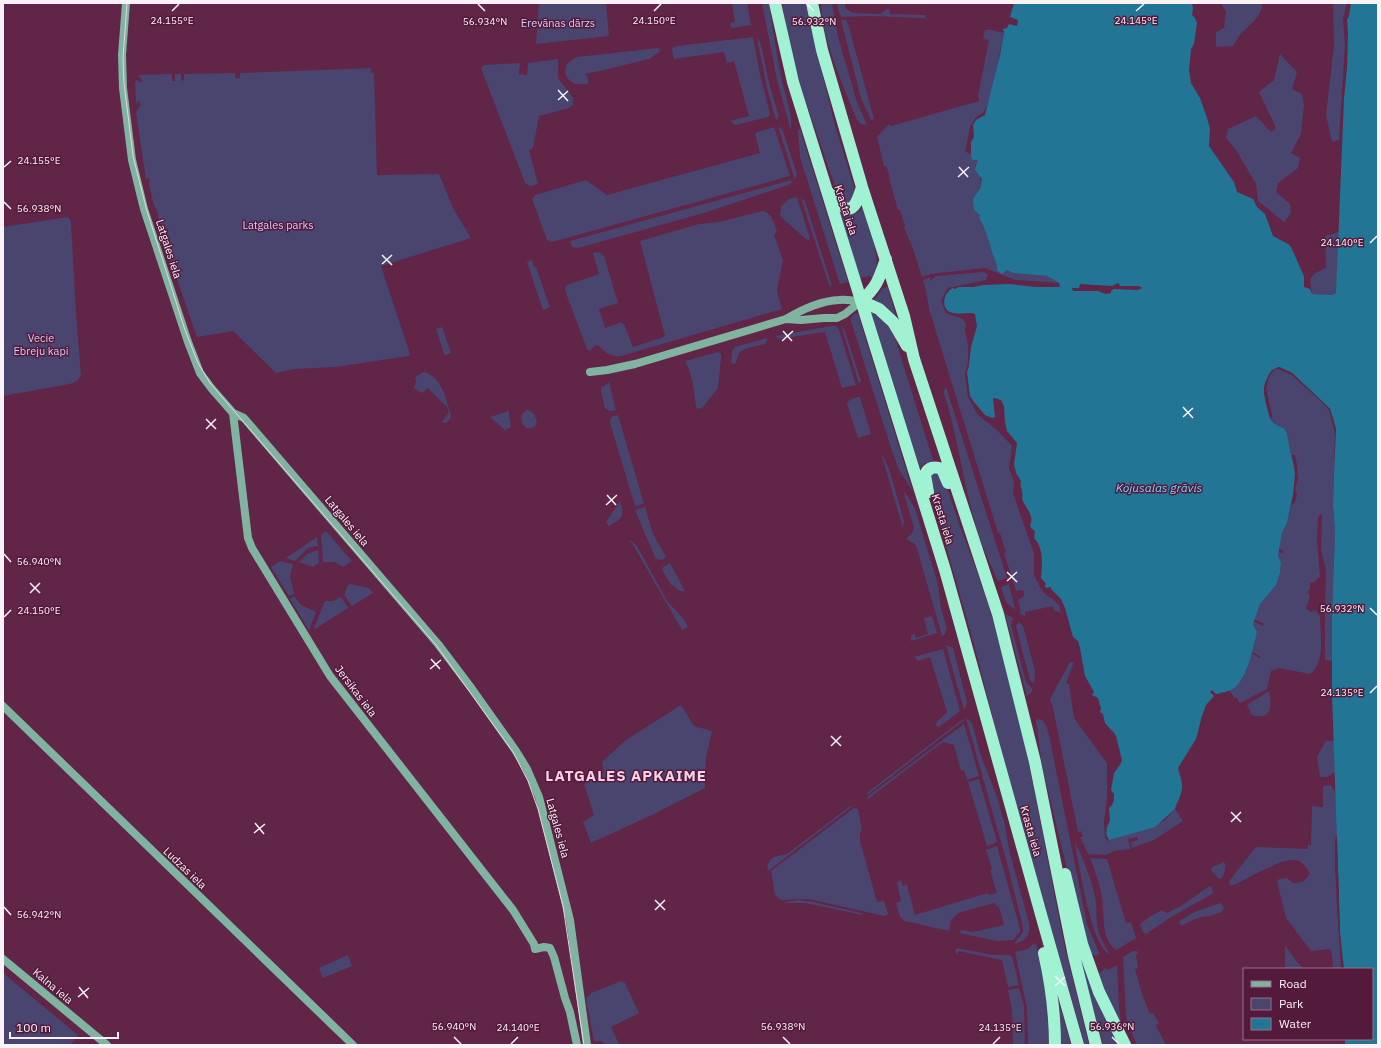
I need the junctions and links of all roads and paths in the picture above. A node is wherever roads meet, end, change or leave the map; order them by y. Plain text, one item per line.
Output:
1 (126, 3) edge
2 (775, 3) edge
3 (812, 3) edge
4 (862, 187) junction
5 (826, 190) junction
6 (886, 259) junction
7 (861, 301) junction
8 (786, 319) junction
9 (914, 359) junction
10 (590, 372) dead end
11 (233, 414) junction
12 (934, 534) junction
13 (978, 552) junction
14 (3, 706) edge
15 (1040, 786) junction
16 (1042, 918) junction
17 (3, 958) edge
18 (107, 1045) edge
19 (353, 1045) edge
20 (577, 1045) edge
21 (587, 1045) edge
22 (1055, 1045) edge
23 (1078, 1045) edge
24 (1096, 1045) edge
25 (1125, 1045) edge

1 - 11 street, Latgales iela
2 - 5 highway, Krasta iela
3 - 4 highway, Krasta iela
4 - 5 highway
4 - 6 highway, Krasta iela
5 - 7 highway, Krasta iela
6 - 7 highway
6 - 9 highway, Krasta iela
7 - 8 street
7 - 8 street
7 - 9 highway
7 - 12 highway, Krasta iela
8 - 10 street
9 - 13 highway, Krasta iela
11 - 20 street, Jersikas iela
11 - 21 street, Latgales iela
12 - 13 highway
12 - 16 highway, Krasta iela
13 - 15 highway, Krasta iela
14 - 19 street, Ludzas iela
15 - 24 highway, Krasta iela
15 - 25 highway
16 - 22 highway
16 - 23 highway, Krasta iela
17 - 18 street, Kalna iela

